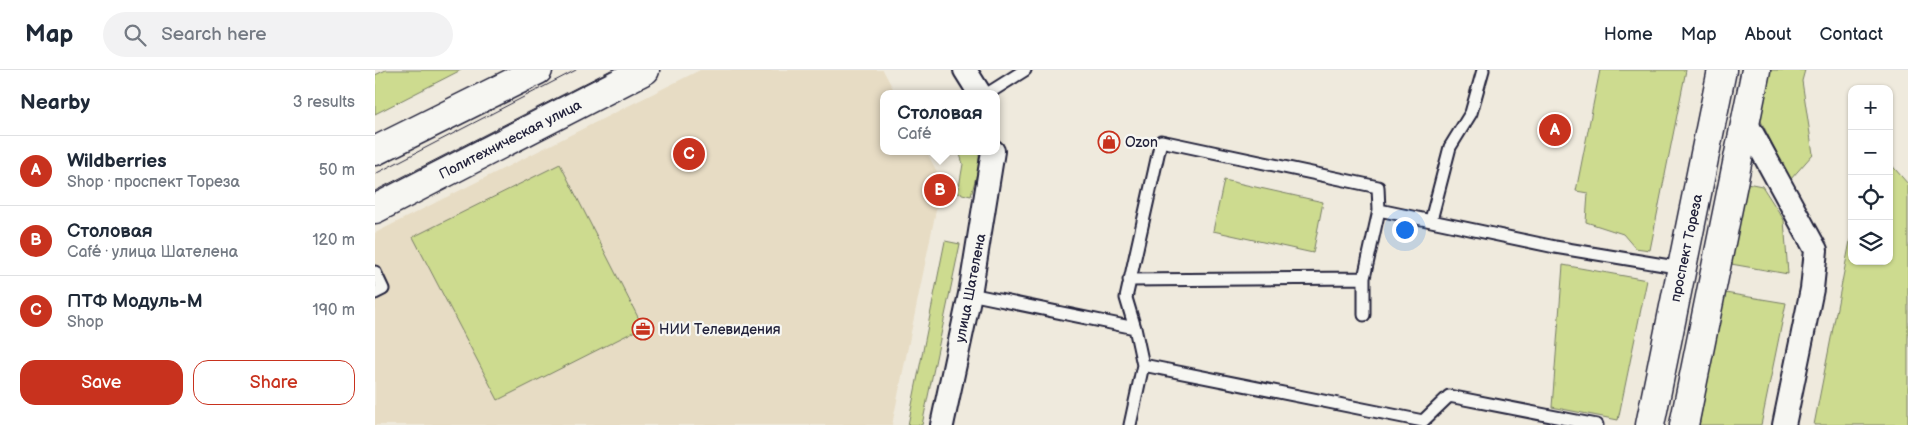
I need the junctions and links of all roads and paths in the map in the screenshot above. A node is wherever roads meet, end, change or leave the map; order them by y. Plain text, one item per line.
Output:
1 (538, 70) edge
2 (645, 70) edge
3 (965, 70) edge
4 (1025, 70) edge
5 (1483, 70) edge
6 (1722, 70) edge
7 (1756, 70) edge
8 (978, 90) edge
9 (993, 90) edge
10 (1746, 122) junction
11 (375, 151) edge
12 (992, 155) edge
13 (375, 209) edge
14 (1379, 210) junction
15 (1431, 220) junction
16 (1682, 268) junction
17 (375, 272) edge
18 (1363, 278) junction
19 (1129, 280) junction
20 (375, 293) edge
21 (970, 294) junction
22 (1364, 315) dead end
23 (1135, 328) junction
24 (1143, 365) junction
25 (1422, 423) edge
26 (942, 425) edge
27 (1130, 425) edge
28 (1597, 425) edge
29 (1650, 425) edge
30 (1684, 425) edge
31 (1783, 425) edge

1 - 11 main road
2 - 13 main road, Политехническая улица
3 - 8 street
4 - 9 lane
5 - 15 lane
6 - 16 main road, проспект Тореза
7 - 10 main road
10 - 30 main road
10 - 31 street
12 - 21 street, улица Шателена
14 - 15 lane
14 - 18 lane
14 - 19 lane
15 - 16 lane
16 - 29 main road, проспект Тореза
17 - 20 lane
18 - 19 lane
18 - 22 lane
19 - 23 lane
21 - 23 lane
21 - 26 street, улица Шателена
23 - 24 lane
24 - 25 lane
24 - 27 lane
25 - 28 lane

